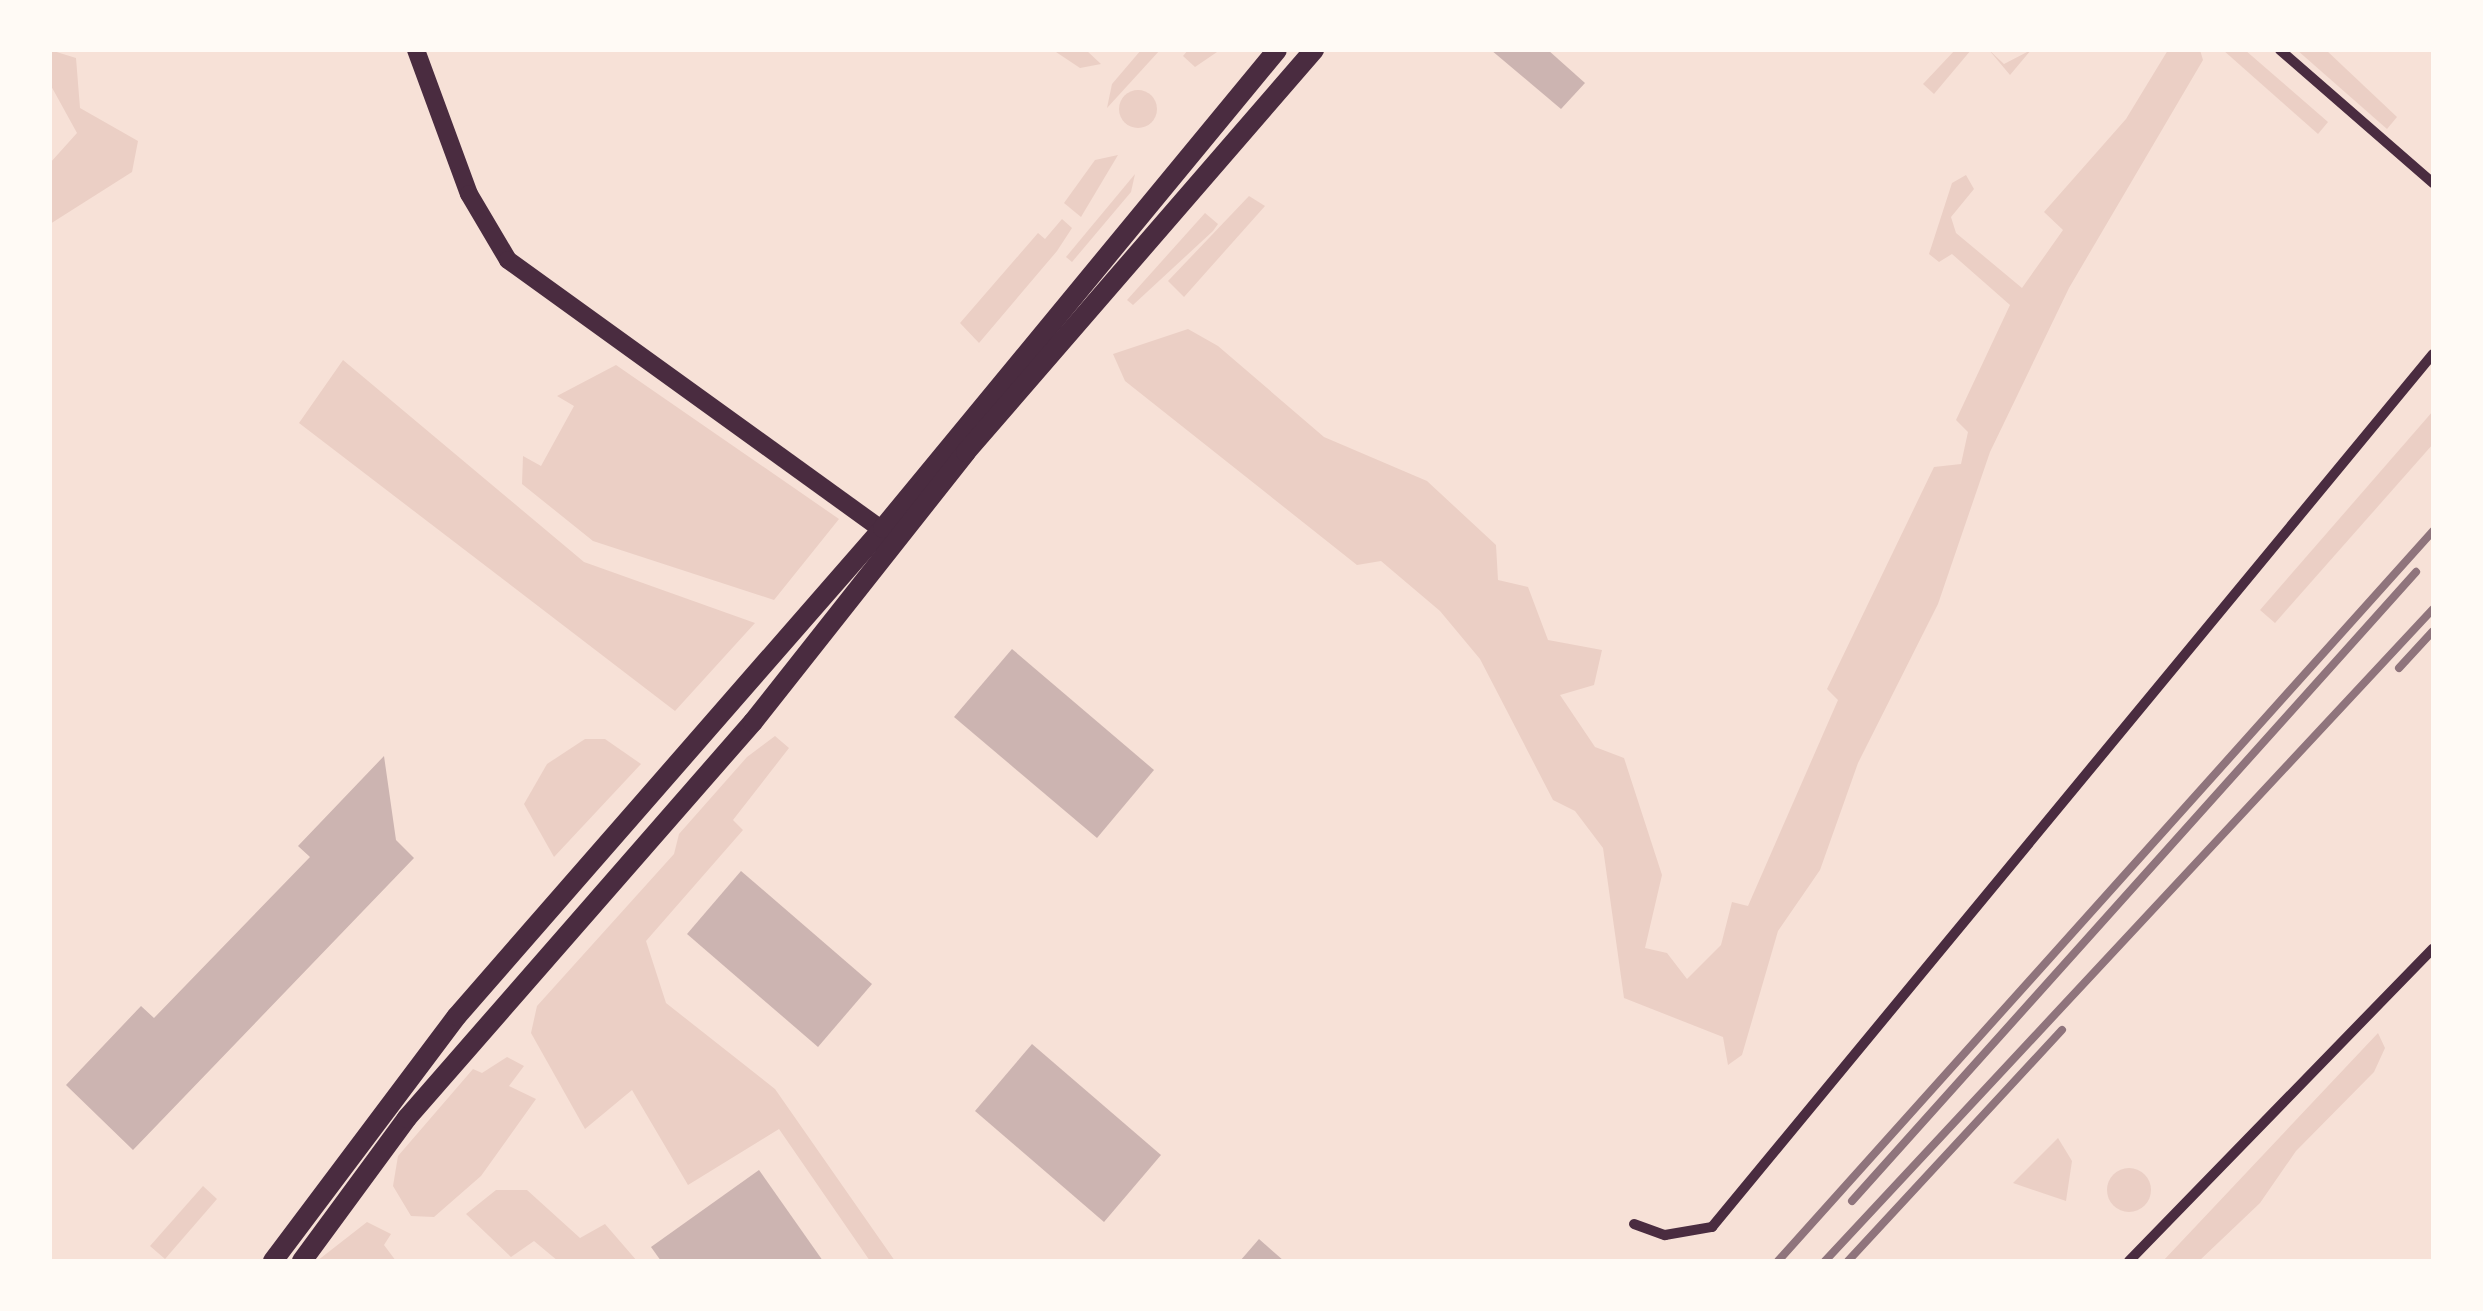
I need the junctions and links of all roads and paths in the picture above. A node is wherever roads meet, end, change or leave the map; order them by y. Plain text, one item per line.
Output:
1 (416, 50) edge
2 (1277, 50) edge
3 (1314, 50) edge
4 (2280, 50) edge
5 (2433, 183) edge
6 (2433, 354) edge
7 (890, 535) junction
8 (2433, 948) edge
9 (1634, 1224) dead end
10 (272, 1261) edge
11 (302, 1261) edge
12 (2129, 1261) edge

1 - 7 street
2 - 7 main road
3 - 7 main road
4 - 5 street
6 - 9 street
7 - 10 main road
7 - 11 main road
8 - 12 street

